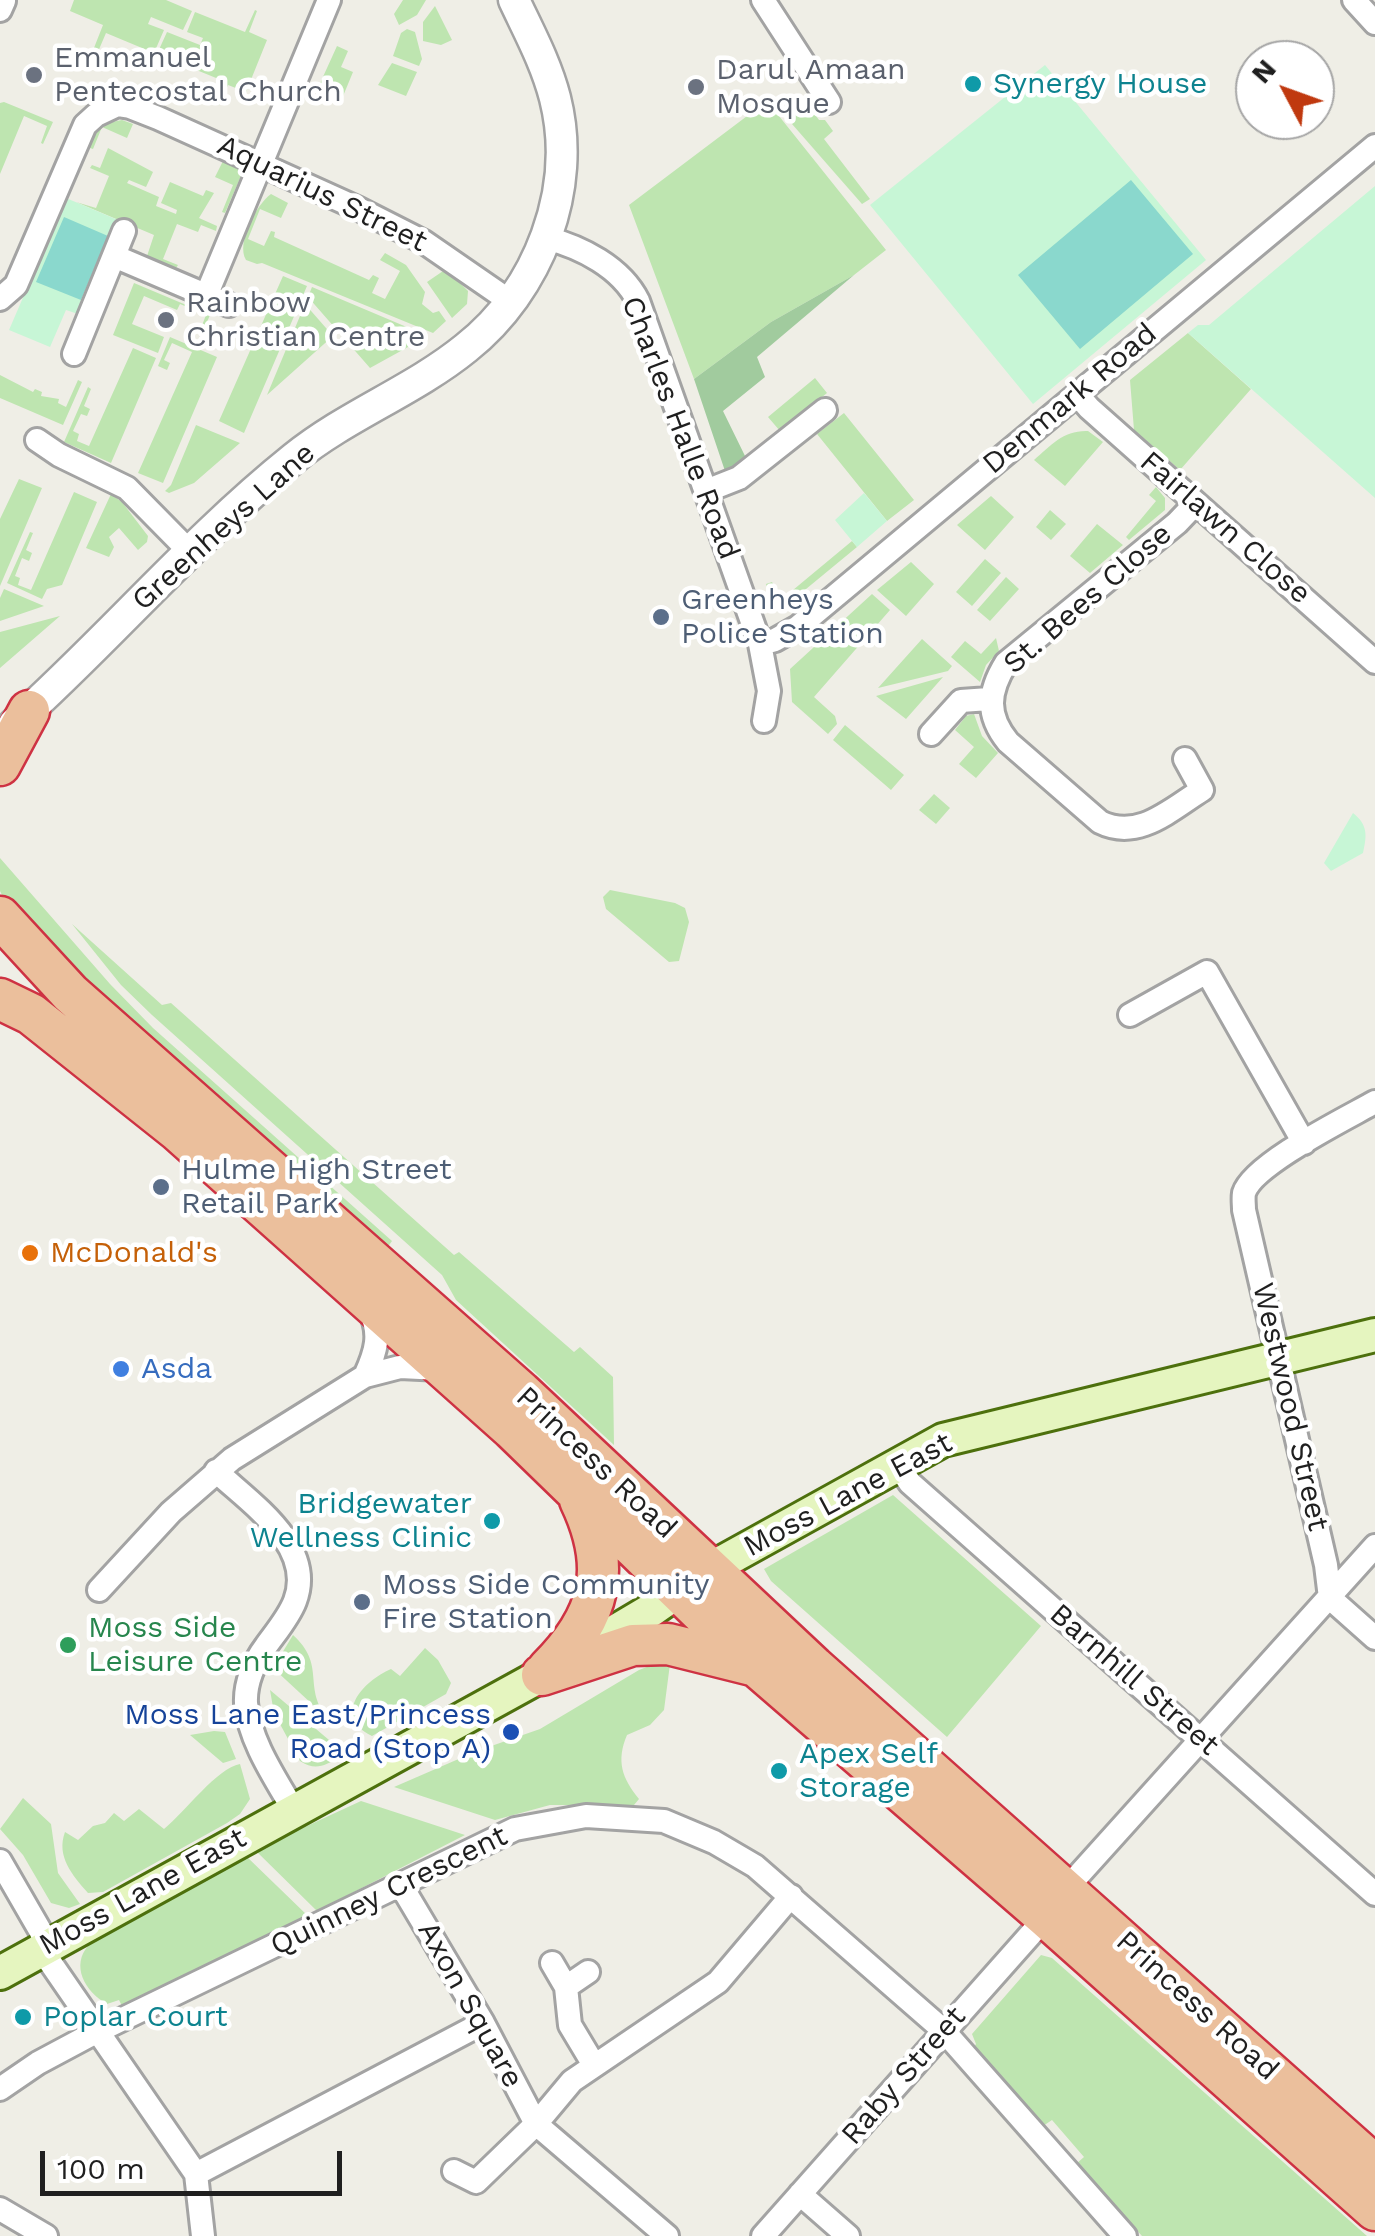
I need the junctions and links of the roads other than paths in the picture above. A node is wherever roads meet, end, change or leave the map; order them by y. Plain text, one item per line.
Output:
1 (329, 0) edge
2 (514, 0) edge
3 (763, 0) edge
4 (1354, 0) edge
5 (4, 1) edge
6 (0, 10) edge
7 (1375, 23) edge
8 (829, 102) dead end
9 (1375, 146) edge
10 (260, 165) junction
11 (124, 231) dead end
12 (546, 238) junction
13 (114, 256) junction
14 (206, 296) junction
15 (0, 299) edge
16 (510, 302) junction
17 (229, 306) dead end
18 (74, 354) dead end
19 (1077, 394) junction
20 (825, 410) dead end
21 (38, 440) dead end
22 (706, 491) junction
23 (1196, 503) junction
24 (190, 552) junction
25 (760, 644) junction
26 (1375, 662) edge
27 (989, 699) junction
28 (764, 721) dead end
29 (10, 723) edge
30 (931, 734) dead end
31 (1185, 759) dead end
32 (0, 765) edge
33 (0, 917) edge
34 (0, 976) edge
35 (15, 1007) edge
36 (1130, 1015) dead end
37 (1375, 1102) edge
38 (1304, 1142) junction
39 (363, 1297) junction
40 (1375, 1336) edge
41 (1279, 1357) junction
42 (443, 1369) junction
43 (365, 1376) junction
44 (896, 1464) junction
45 (216, 1471) junction
46 (576, 1492) junction
47 (1375, 1546) edge
48 (694, 1581) junction
49 (99, 1590) dead end
50 (1330, 1598) junction
51 (1375, 1638) edge
52 (756, 1666) junction
53 (542, 1675) junction
54 (1201, 1740) junction
55 (293, 1809) junction
56 (0, 1861) edge
57 (402, 1887) junction
58 (1375, 1894) edge
59 (792, 1896) junction
60 (1056, 1903) junction
61 (45, 1947) junction
62 (552, 1963) dead end
63 (588, 1972) dead end
64 (0, 1973) edge
65 (566, 1987) junction
66 (483, 2023) junction
67 (943, 2030) junction
68 (96, 2032) junction
69 (594, 2066) junction
70 (0, 2089) edge
71 (536, 2124) junction
72 (1375, 2166) edge
73 (454, 2172) dead end
74 (196, 2174) junction
75 (800, 2194) junction
76 (0, 2209) edge
77 (1375, 2210) edge
78 (46, 2236) edge
79 (202, 2236) edge
80 (667, 2236) edge
81 (763, 2236) edge
82 (848, 2236) edge
83 (1125, 2236) edge

1 - 10 street
2 - 12 street, Greenheys Lane
3 - 8 street
4 - 7 street
5 - 6 street
9 - 19 street, Denmark Road
10 - 14 street
10 - 15 street, Aquarius Street
10 - 16 street, Aquarius Street
11 - 13 street
12 - 16 street, Greenheys Lane
12 - 22 street, Charles Halle Road
13 - 14 street
13 - 18 street
14 - 17 street
16 - 24 street, Greenheys Lane
19 - 23 street, Fairlawn Close
19 - 25 street, Denmark Road
20 - 22 street
21 - 24 street
22 - 25 street, Charles Halle Road
23 - 26 street, Fairlawn Close
23 - 27 street, St. Bees Close
24 - 29 street, Greenheys Lane
25 - 28 street, Charles Halle Road
27 - 30 street, St. Bees Close
27 - 31 street, St. Bees Close
29 - 32 highway
33 - 48 highway, Princess Road
34 - 35 highway, Princess Road
35 - 39 highway, Princess Road
36 - 38 street
37 - 38 street
38 - 41 street, Westwood Street
39 - 42 highway, Princess Road
39 - 43 street
40 - 41 main road, Moss Lane East
41 - 44 main road, Moss Lane East
41 - 50 street, Westwood Street
42 - 43 street
42 - 46 highway, Princess Road
43 - 45 street
44 - 48 main road, Moss Lane East
44 - 54 street, Barnhill Street
45 - 49 street
45 - 55 street
46 - 48 highway, Princess Road
46 - 53 highway
47 - 50 street, Raby Street
48 - 52 highway, Princess Road
48 - 53 main road, Moss Lane East
48 - 60 highway, Princess Road
50 - 51 street
50 - 54 street, Raby Street
52 - 53 highway
52 - 60 highway, Princess Road
53 - 55 main road, Moss Lane East
54 - 58 street, Barnhill Street
54 - 60 street, Raby Street
55 - 61 main road, Moss Lane East
56 - 61 street
57 - 59 street, Quinney Crescent
57 - 66 street, Axon Square
57 - 68 street, Quinney Crescent
59 - 67 street, Quinney Crescent
59 - 69 street
60 - 67 street, Raby Street
60 - 72 highway, Princess Road
60 - 77 highway, Princess Road
61 - 64 main road, Moss Lane East
61 - 68 street
62 - 65 street
63 - 65 street
65 - 69 street
66 - 71 street, Axon Square
66 - 74 street
67 - 75 street, Raby Street
67 - 83 street, Quinney Crescent
68 - 70 street, Quinney Crescent
68 - 74 street
69 - 71 street
71 - 73 street
71 - 80 street
74 - 79 street
75 - 81 street, Raby Street
75 - 82 street
76 - 78 street

